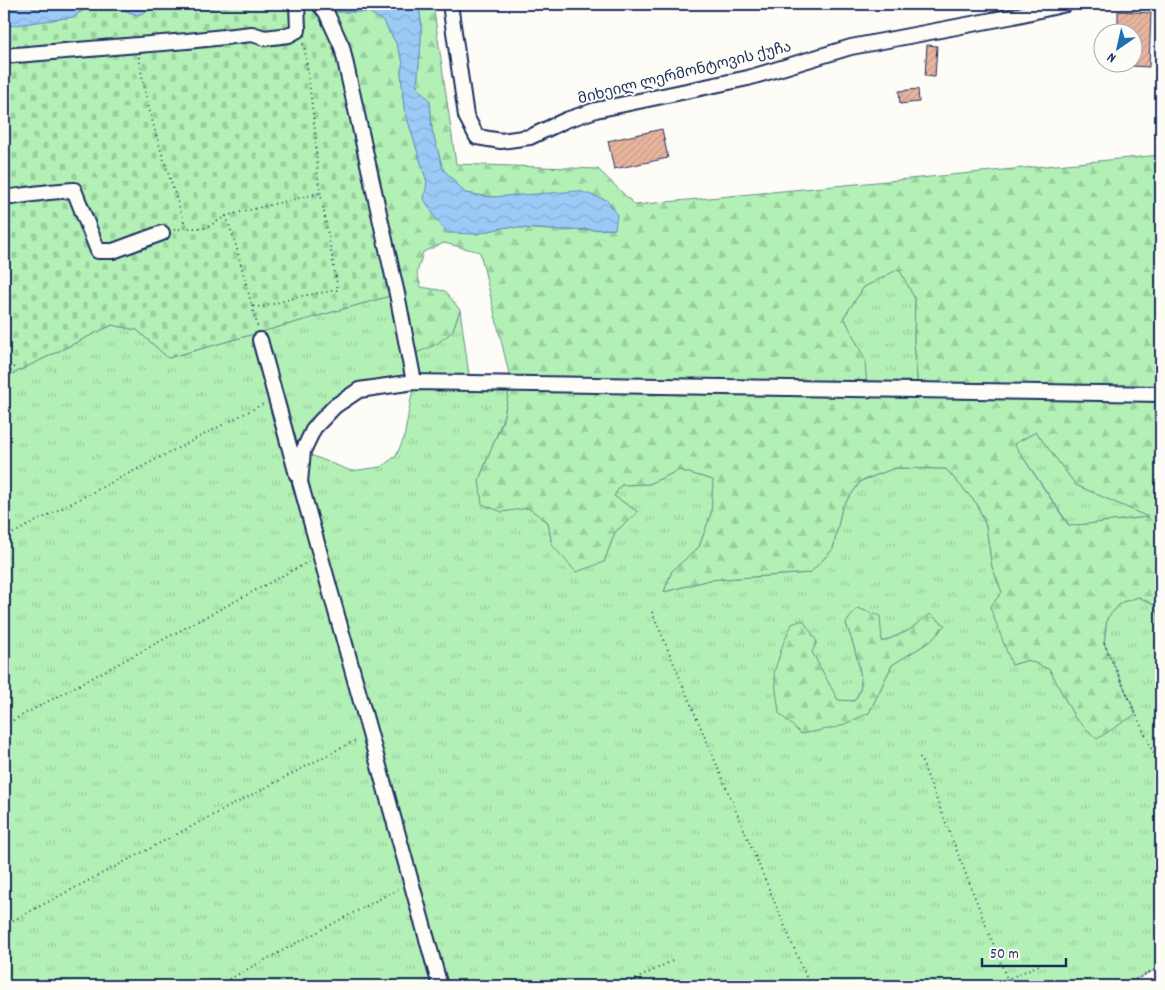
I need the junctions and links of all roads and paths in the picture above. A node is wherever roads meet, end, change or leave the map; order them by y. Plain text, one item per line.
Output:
1 (297, 4) edge
2 (319, 4) edge
3 (450, 4) edge
4 (1066, 4) edge
5 (298, 30) junction
6 (137, 45) junction
7 (4, 56) edge
8 (320, 193) junction
9 (4, 198) edge
10 (226, 216) junction
11 (186, 228) junction
12 (162, 233) joint
13 (252, 306) junction
14 (260, 340) joint
15 (17, 364) dead end
16 (4, 379) edge
17 (414, 382) junction
18 (1161, 394) edge
19 (276, 398) junction
20 (302, 490) junction
21 (4, 528) edge
22 (5, 537) edge
23 (320, 556) junction
24 (652, 612) dead end
25 (1104, 643) dead end
26 (4, 724) edge
27 (369, 733) junction
28 (920, 757) dead end
29 (1161, 770) edge
30 (411, 882) junction
31 (4, 925) edge
32 (674, 960) dead end
33 (1039, 965) dead end
34 (1161, 967) edge
35 (1007, 979) junction
36 (216, 986) edge
37 (440, 986) edge
38 (622, 986) edge
39 (810, 986) edge
40 (992, 986) edge
41 (1122, 986) edge

1 - 5 street
2 - 17 street
3 - 4 street, მიხეილ ლერმონტოვის ქუჩა
5 - 6 street
5 - 8 path
6 - 7 street
6 - 11 path
8 - 10 path
8 - 13 path
9 - 12 street
10 - 11 path
10 - 13 path
11 - 12 path
13 - 14 path
14 - 19 street
15 - 16 path
17 - 18 street
17 - 20 street
19 - 20 street
19 - 22 path
20 - 23 street
21 - 22 path
23 - 26 path
23 - 27 street
24 - 39 path
25 - 29 path
27 - 30 street
27 - 31 path
28 - 35 path
30 - 36 path
30 - 37 street
32 - 38 path
33 - 35 path
34 - 41 path
35 - 40 path

